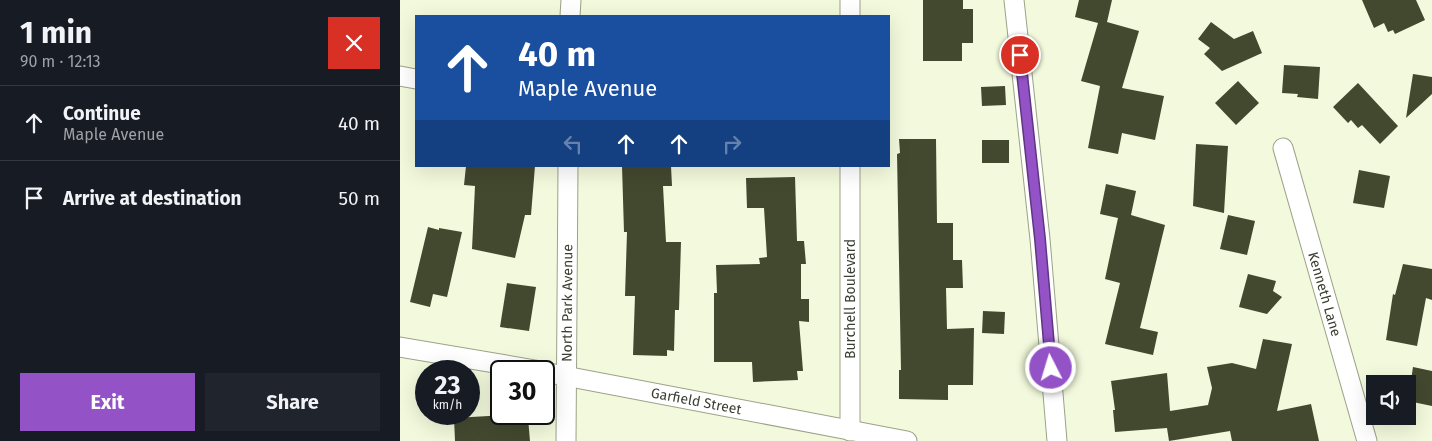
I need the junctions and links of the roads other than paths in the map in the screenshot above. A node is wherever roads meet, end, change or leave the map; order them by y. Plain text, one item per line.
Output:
1 (570, 0) edge
2 (850, 0) edge
3 (1014, 0) edge
4 (570, 15) edge
5 (850, 15) edge
6 (400, 76) edge
7 (415, 79) edge
8 (1283, 148) dead end
9 (568, 167) edge
10 (850, 167) edge
11 (400, 347) edge
12 (490, 363) edge
13 (555, 374) edge
14 (566, 376) junction
15 (850, 431) junction
16 (887, 439) edge
17 (566, 441) edge
18 (907, 441) edge
19 (1057, 441) edge
20 (1367, 441) edge

1 - 4 street
2 - 5 street
3 - 19 street
6 - 7 street
8 - 20 street, Kenneth Lane
9 - 14 street, North Park Avenue
10 - 15 street, Burchell Boulevard
11 - 12 street, Garfield Street
13 - 14 street, Garfield Street
14 - 15 street, Garfield Street
14 - 17 street, North Park Avenue
15 - 16 street, Garfield Street
16 - 18 street, Garfield Street

